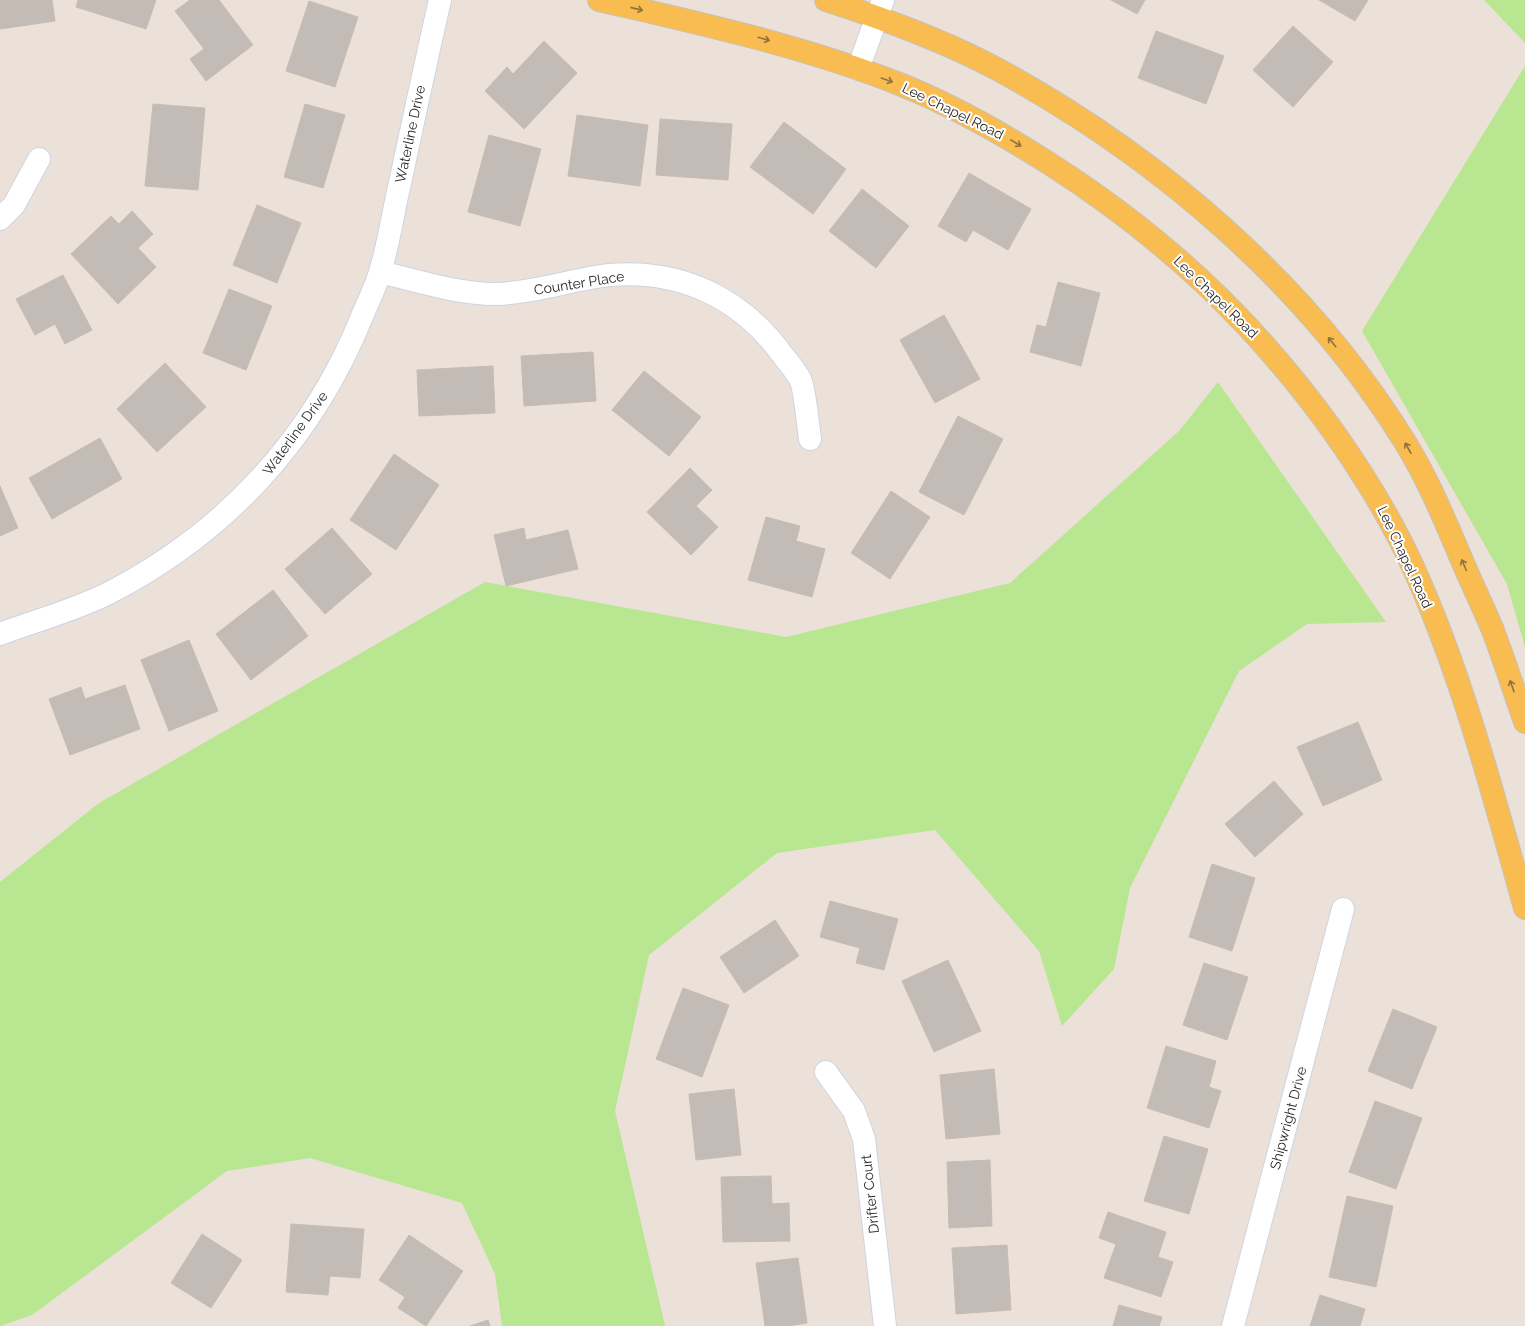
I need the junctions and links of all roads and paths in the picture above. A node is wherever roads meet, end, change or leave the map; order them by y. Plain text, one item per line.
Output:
1 (440, 0) edge
2 (599, 0) edge
3 (826, 0) edge
4 (879, 8) edge
5 (858, 69) junction
6 (39, 159) dead end
7 (0, 220) edge
8 (380, 272) junction
9 (810, 439) dead end
10 (0, 634) edge
11 (1525, 722) edge
12 (1525, 908) edge
13 (1343, 909) dead end
14 (826, 1072) dead end
15 (884, 1326) edge
16 (1233, 1326) edge

1 - 8 street, Waterline Drive
2 -> 5 main road, Lee Chapel Road
3 - 4 main road
4 - 5 street
11 -> 4 main road
5 -> 12 main road, Lee Chapel Road
6 - 7 street
8 - 9 street, Counter Place
8 - 10 street, Waterline Drive
13 - 16 street, Shipwright Drive
14 - 15 street, Drifter Court

